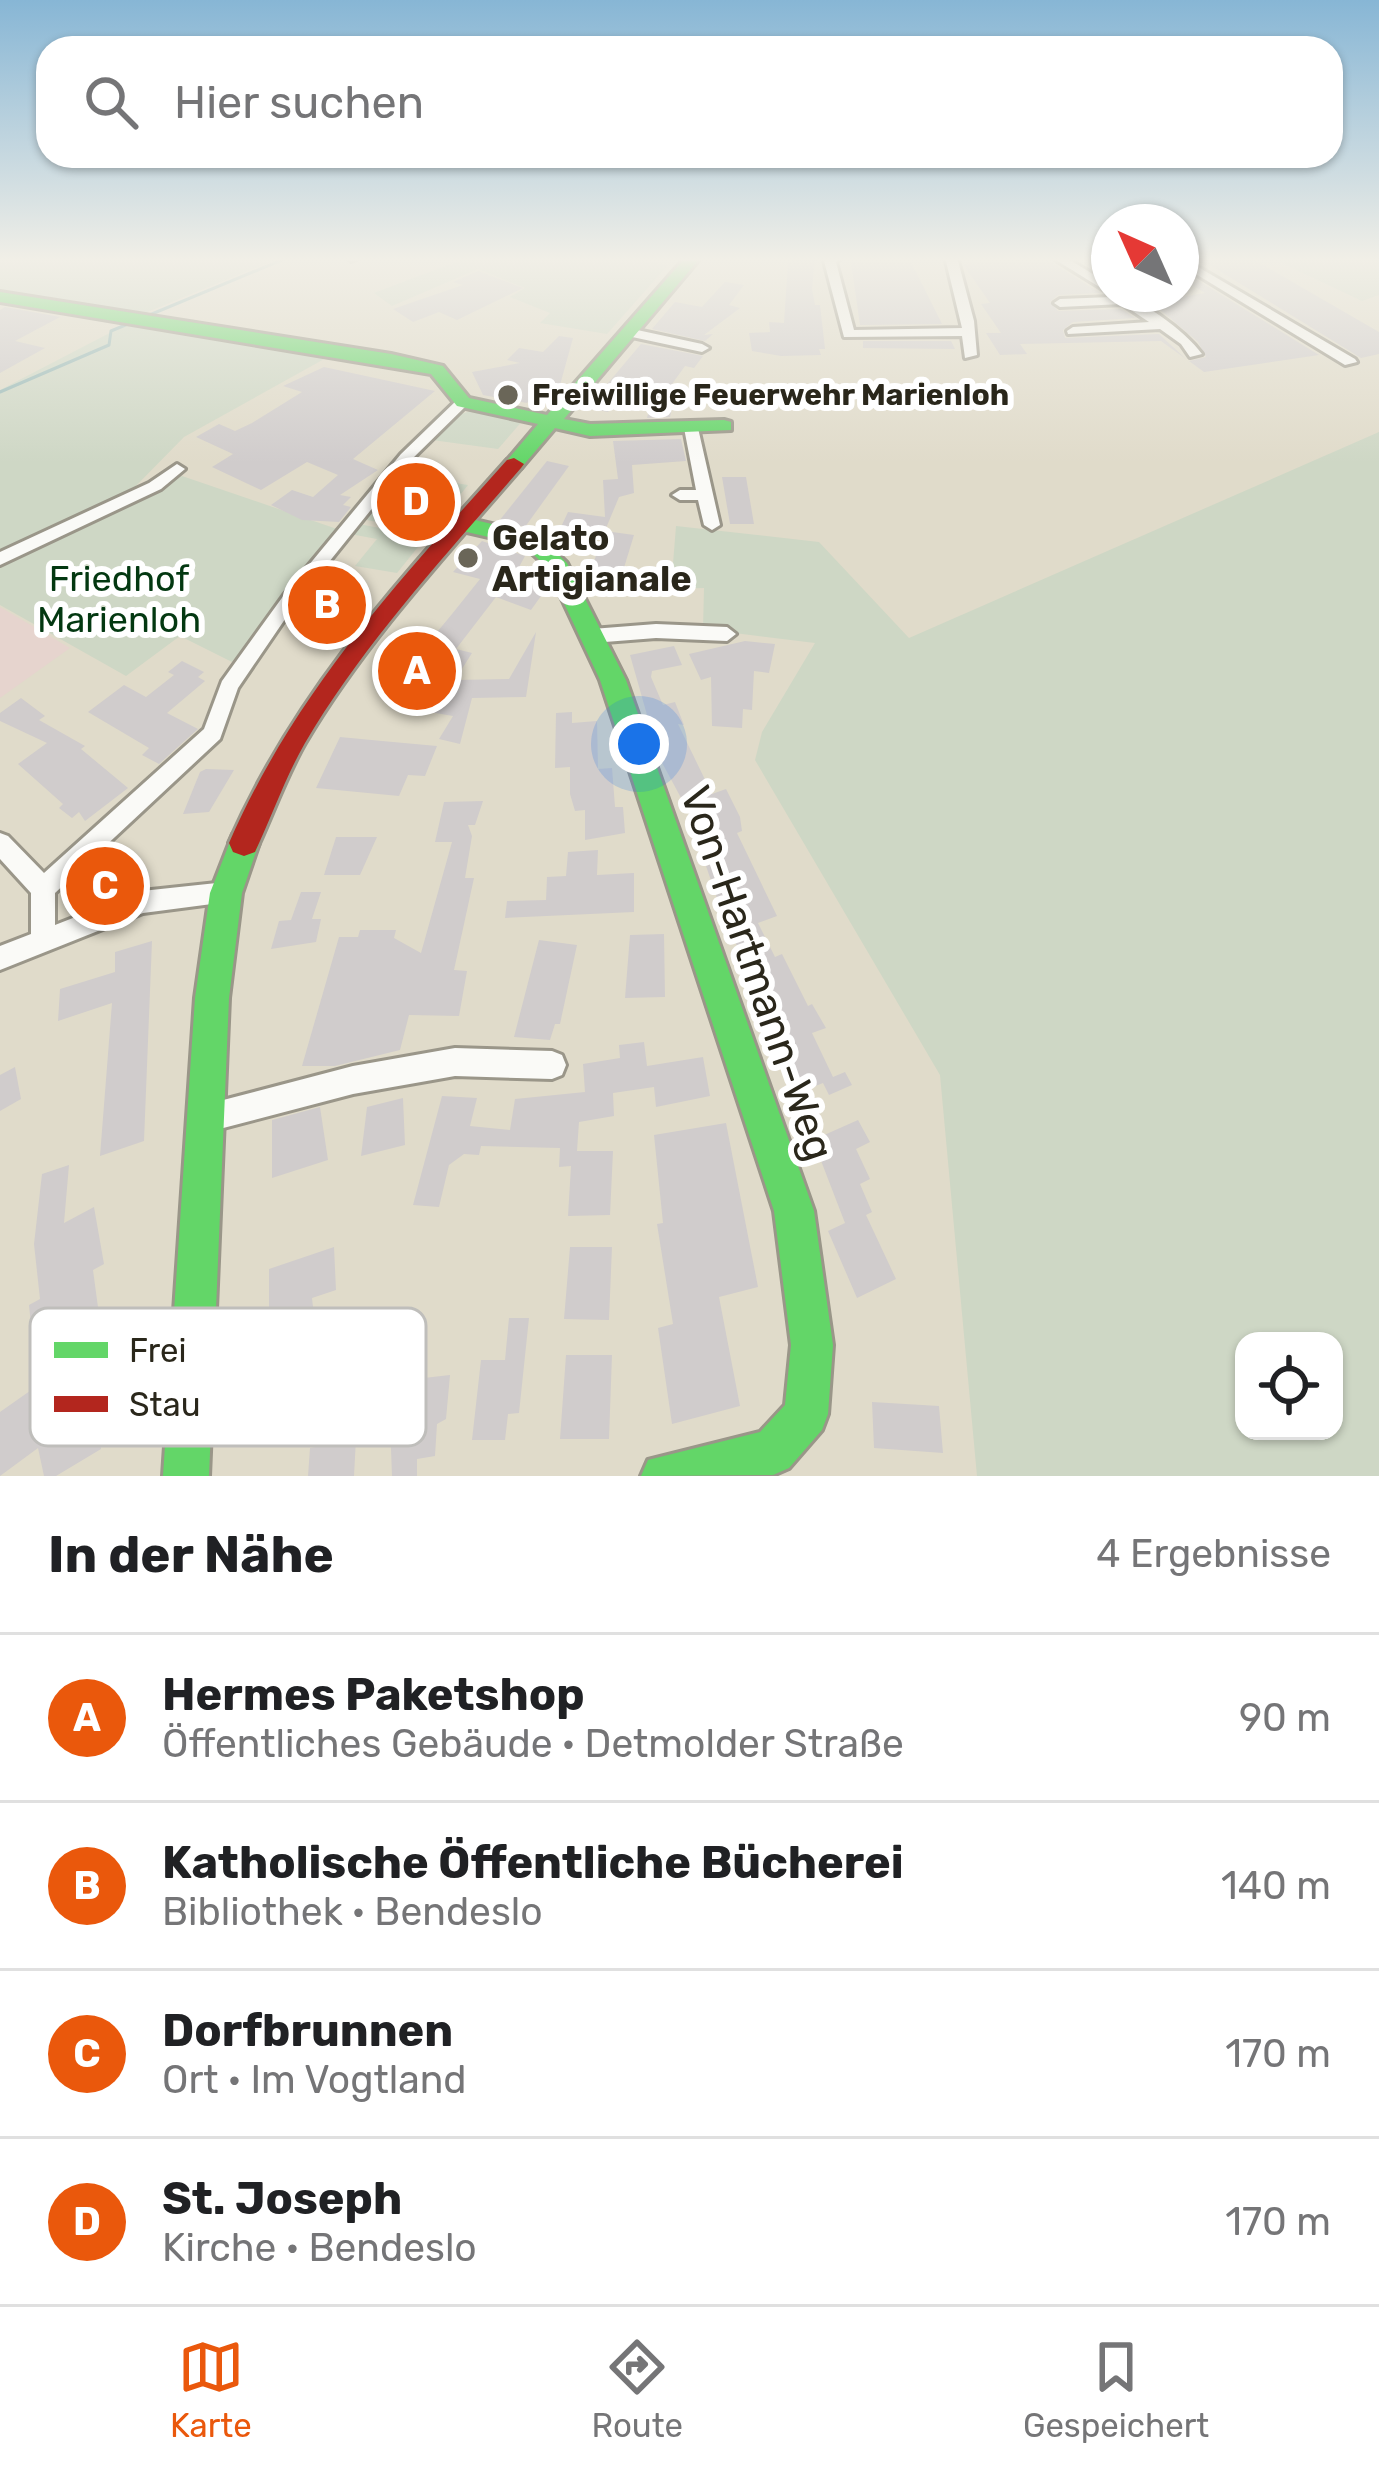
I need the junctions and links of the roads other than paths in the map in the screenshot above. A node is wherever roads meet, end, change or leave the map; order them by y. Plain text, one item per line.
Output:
1 (163, 326) edge
2 (633, 326) edge
3 (846, 326) edge
4 (965, 326) edge
5 (1149, 326) edge
6 (1163, 326) edge
7 (1290, 326) edge
8 (1073, 331) dead end
9 (628, 332) junction
10 (966, 332) junction
11 (702, 348) dead end
12 (1195, 354) dead end
13 (970, 355) dead end
14 (1350, 362) dead end
15 (463, 402) junction
16 (551, 420) junction
17 (724, 426) dead end
18 (691, 428) junction
19 (177, 469) dead end
20 (680, 495) dead end
21 (706, 495) junction
22 (463, 524) junction
23 (712, 525) dead end
24 (0, 559) edge
25 (727, 634) dead end
26 (592, 636) junction
27 (0, 843) edge
28 (43, 889) junction
29 (226, 893) junction
30 (44, 937) junction
31 (0, 958) edge
32 (552, 1065) dead end
33 (204, 1119) junction
34 (194, 1308) edge
35 (188, 1446) edge
36 (186, 1476) edge
37 (664, 1476) edge

1 - 15 street
2 - 9 street
3 - 10 street
4 - 10 street
5 - 8 street
6 - 12 street
7 - 14 street
9 - 11 street
9 - 16 street
10 - 13 street
15 - 16 street
15 - 28 street
16 - 18 street
16 - 22 street
17 - 18 street
18 - 21 street
19 - 24 street
20 - 21 street
21 - 23 street
22 - 26 street, Von-Hartmann-Weg
22 - 29 street
25 - 26 street
26 - 37 street, Von-Hartmann-Weg
27 - 28 street
28 - 30 street
29 - 30 street
29 - 33 street
30 - 31 street
32 - 33 street
33 - 34 street
35 - 36 street

